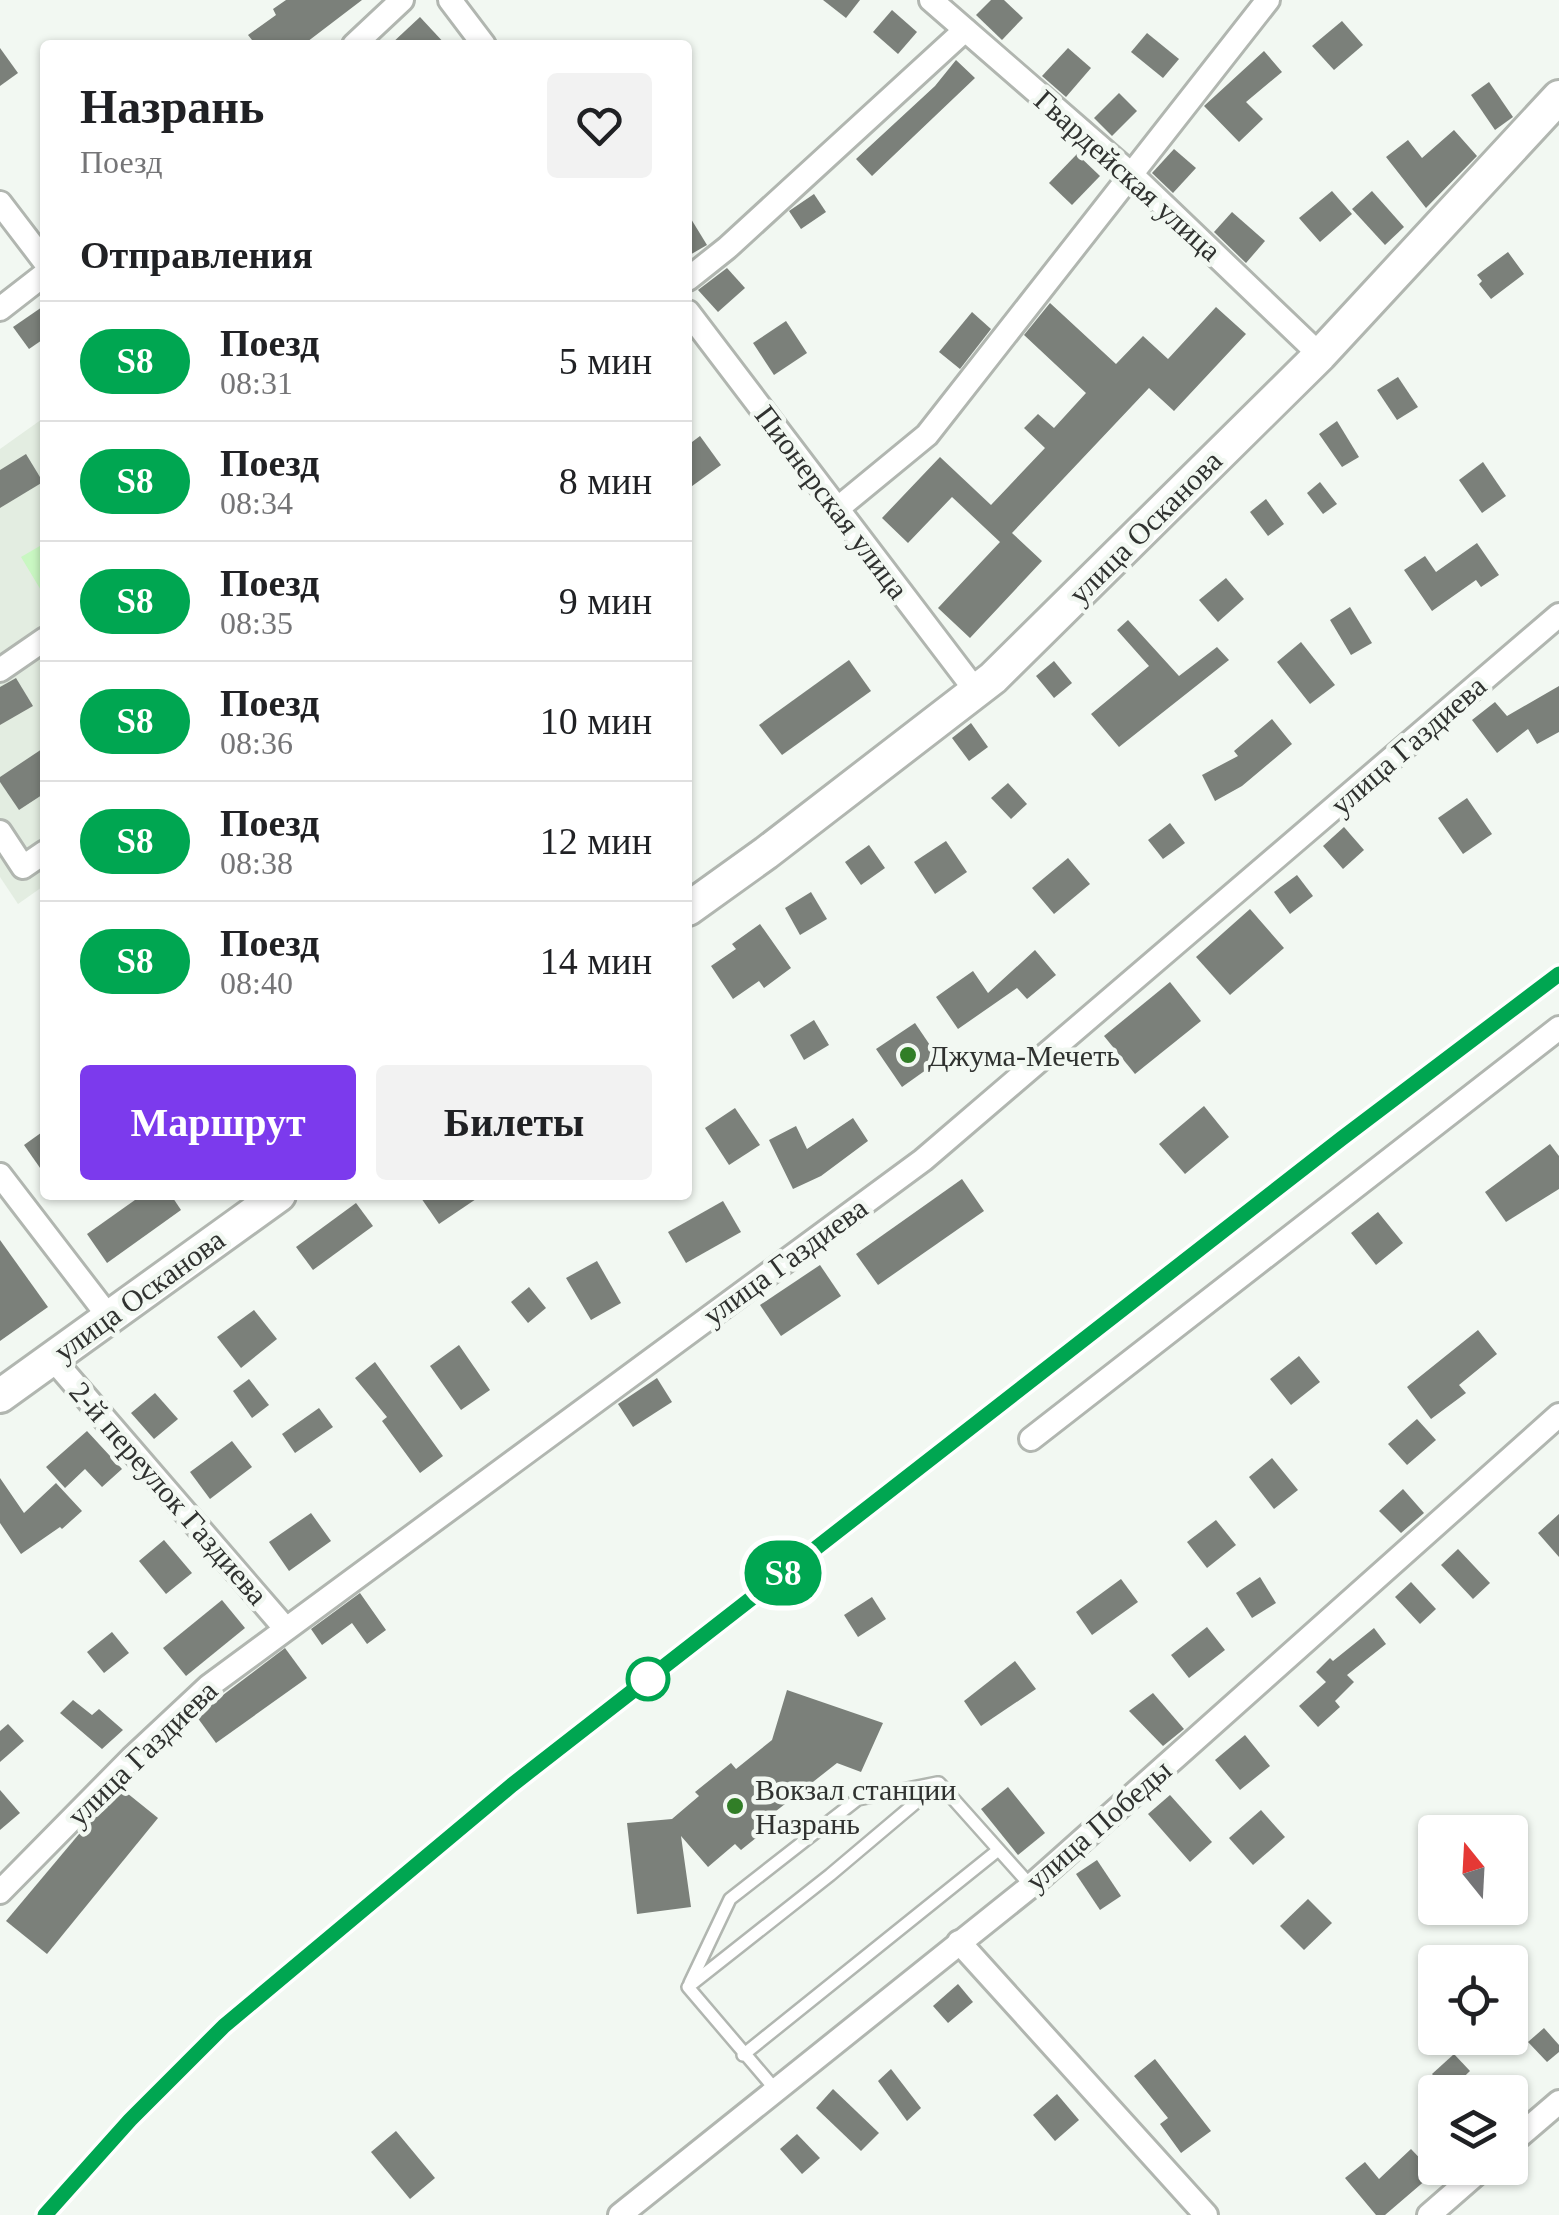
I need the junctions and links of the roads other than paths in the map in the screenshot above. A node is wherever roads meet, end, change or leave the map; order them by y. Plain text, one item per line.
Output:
1 (402, 0) edge
2 (450, 0) edge
3 (931, 0) edge
4 (1268, 0) edge
5 (966, 30) junction
6 (359, 40) edge
7 (480, 40) edge
8 (1559, 98) edge
9 (1131, 174) junction
10 (0, 204) edge
11 (40, 256) edge
12 (692, 276) edge
13 (40, 278) edge
14 (0, 308) edge
15 (692, 317) edge
16 (1320, 354) junction
17 (837, 508) junction
18 (1559, 614) edge
19 (40, 642) edge
20 (0, 670) edge
21 (976, 691) junction
22 (0, 832) edge
23 (40, 855) edge
24 (692, 905) edge
25 (1559, 1028) edge
26 (0, 1176) edge
27 (272, 1200) edge
28 (109, 1317) junction
29 (52, 1358) junction
30 (0, 1396) edge
31 (1559, 1415) edge
32 (1031, 1439) dead end
33 (285, 1628) junction
34 (939, 1783) junction
35 (997, 1851) junction
36 (1031, 1886) junction
37 (0, 1892) edge
38 (958, 1942) junction
39 (688, 1987) junction
40 (743, 2054) junction
41 (775, 2089) junction
42 (1559, 2102) edge
43 (1528, 2129) edge
44 (1463, 2185) edge
45 (620, 2215) edge
46 (1206, 2215) edge
47 (1429, 2215) edge

1 - 6 street
2 - 7 street
3 - 5 street, Гвардейская улица
4 - 9 street
5 - 9 street, Гвардейская улица
5 - 12 street
8 - 16 main road, улица Осканова
9 - 16 street, Гвардейская улица
9 - 17 street
10 - 11 street
13 - 14 street
15 - 17 street, Пионерская улица
16 - 21 main road, улица Осканова
17 - 21 street, Пионерская улица
18 - 33 street, улица Газдиева
19 - 20 street
21 - 24 main road, улица Осканова
22 - 23 street
25 - 32 street
26 - 28 street
27 - 28 main road, улица Осканова
28 - 29 main road, улица Осканова
29 - 30 main road, улица Осканова
29 - 33 street, 2-й переулок Газдиева
31 - 36 street, улица Победы
33 - 37 street, улица Газдиева
34 - 35 lane
34 - 39 lane
34 - 39 lane
35 - 36 lane
35 - 40 lane
36 - 38 street, улица Победы
38 - 41 street, улица Победы
38 - 46 street
39 - 40 lane
40 - 41 lane
41 - 45 street, улица Победы
42 - 43 street
44 - 47 street

